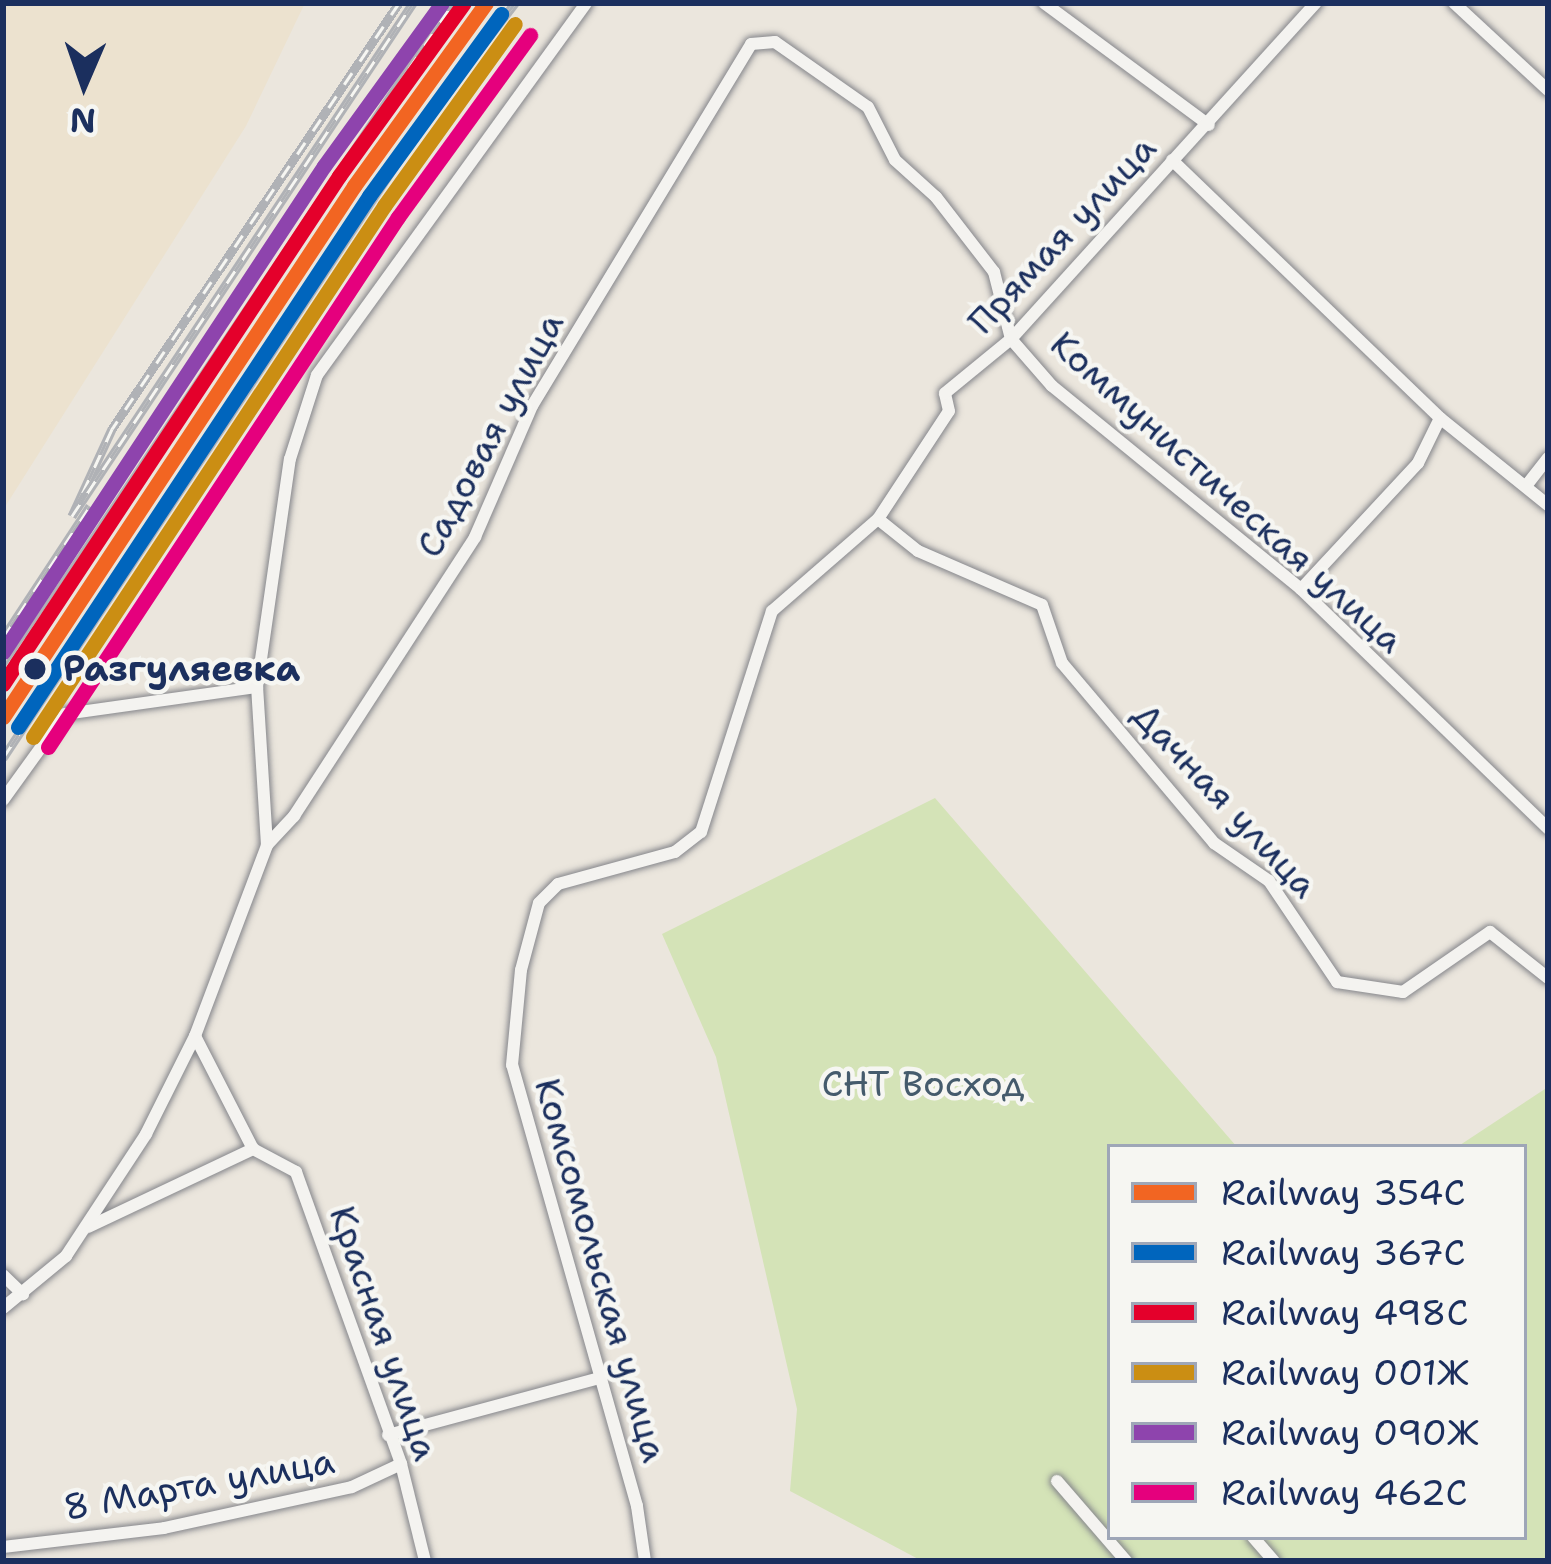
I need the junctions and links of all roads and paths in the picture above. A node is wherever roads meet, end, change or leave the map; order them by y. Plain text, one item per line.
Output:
1 (586, 3) edge
2 (1044, 3) edge
3 (1316, 3) edge
4 (1454, 3) edge
5 (752, 44) joint
6 (1548, 90) edge
7 (1209, 124) junction
8 (1172, 160) junction
9 (1011, 339) junction
10 (1440, 418) junction
11 (1548, 458) edge
12 (1526, 486) junction
13 (1548, 505) edge
14 (878, 519) junction
15 (1300, 590) junction
16 (257, 688) junction
17 (3, 800) edge
18 (1548, 828) edge
19 (267, 845) junction
20 (1548, 978) edge
21 (195, 1036) junction
22 (254, 1149) junction
23 (88, 1227) junction
24 (3, 1275) edge
25 (23, 1294) junction
26 (3, 1308) edge
27 (596, 1379) junction
28 (388, 1435) junction
29 (400, 1464) junction
30 (1057, 1481) dead end
31 (1107, 1539) edge
32 (3, 1547) edge
33 (424, 1561) edge
34 (645, 1561) edge

1 - 16 street
2 - 7 street
3 - 7 street, Прямая улица
4 - 6 street
5 - 9 street, Коммунистическая улица
5 - 19 street, Садовая улица
7 - 8 street, Прямая улица
8 - 9 street, Прямая улица
8 - 10 street
9 - 14 street, Прямая улица
9 - 15 street, Коммунистическая улица
10 - 12 street
10 - 15 street
11 - 12 street
12 - 13 street
14 - 20 street, Дачная улица
14 - 27 street, Комсомольская улица
15 - 18 street, Коммунистическая улица
16 - 17 street
16 - 19 street
19 - 21 street
21 - 22 street, Красная улица
21 - 23 street
22 - 23 street
22 - 28 street, Красная улица
23 - 25 street
24 - 25 street
25 - 26 street
27 - 28 street
27 - 34 street, Комсомольская улица
28 - 29 street, Красная улица
29 - 32 street, 8 Марта улица
29 - 33 street, Красная улица
30 - 31 street

